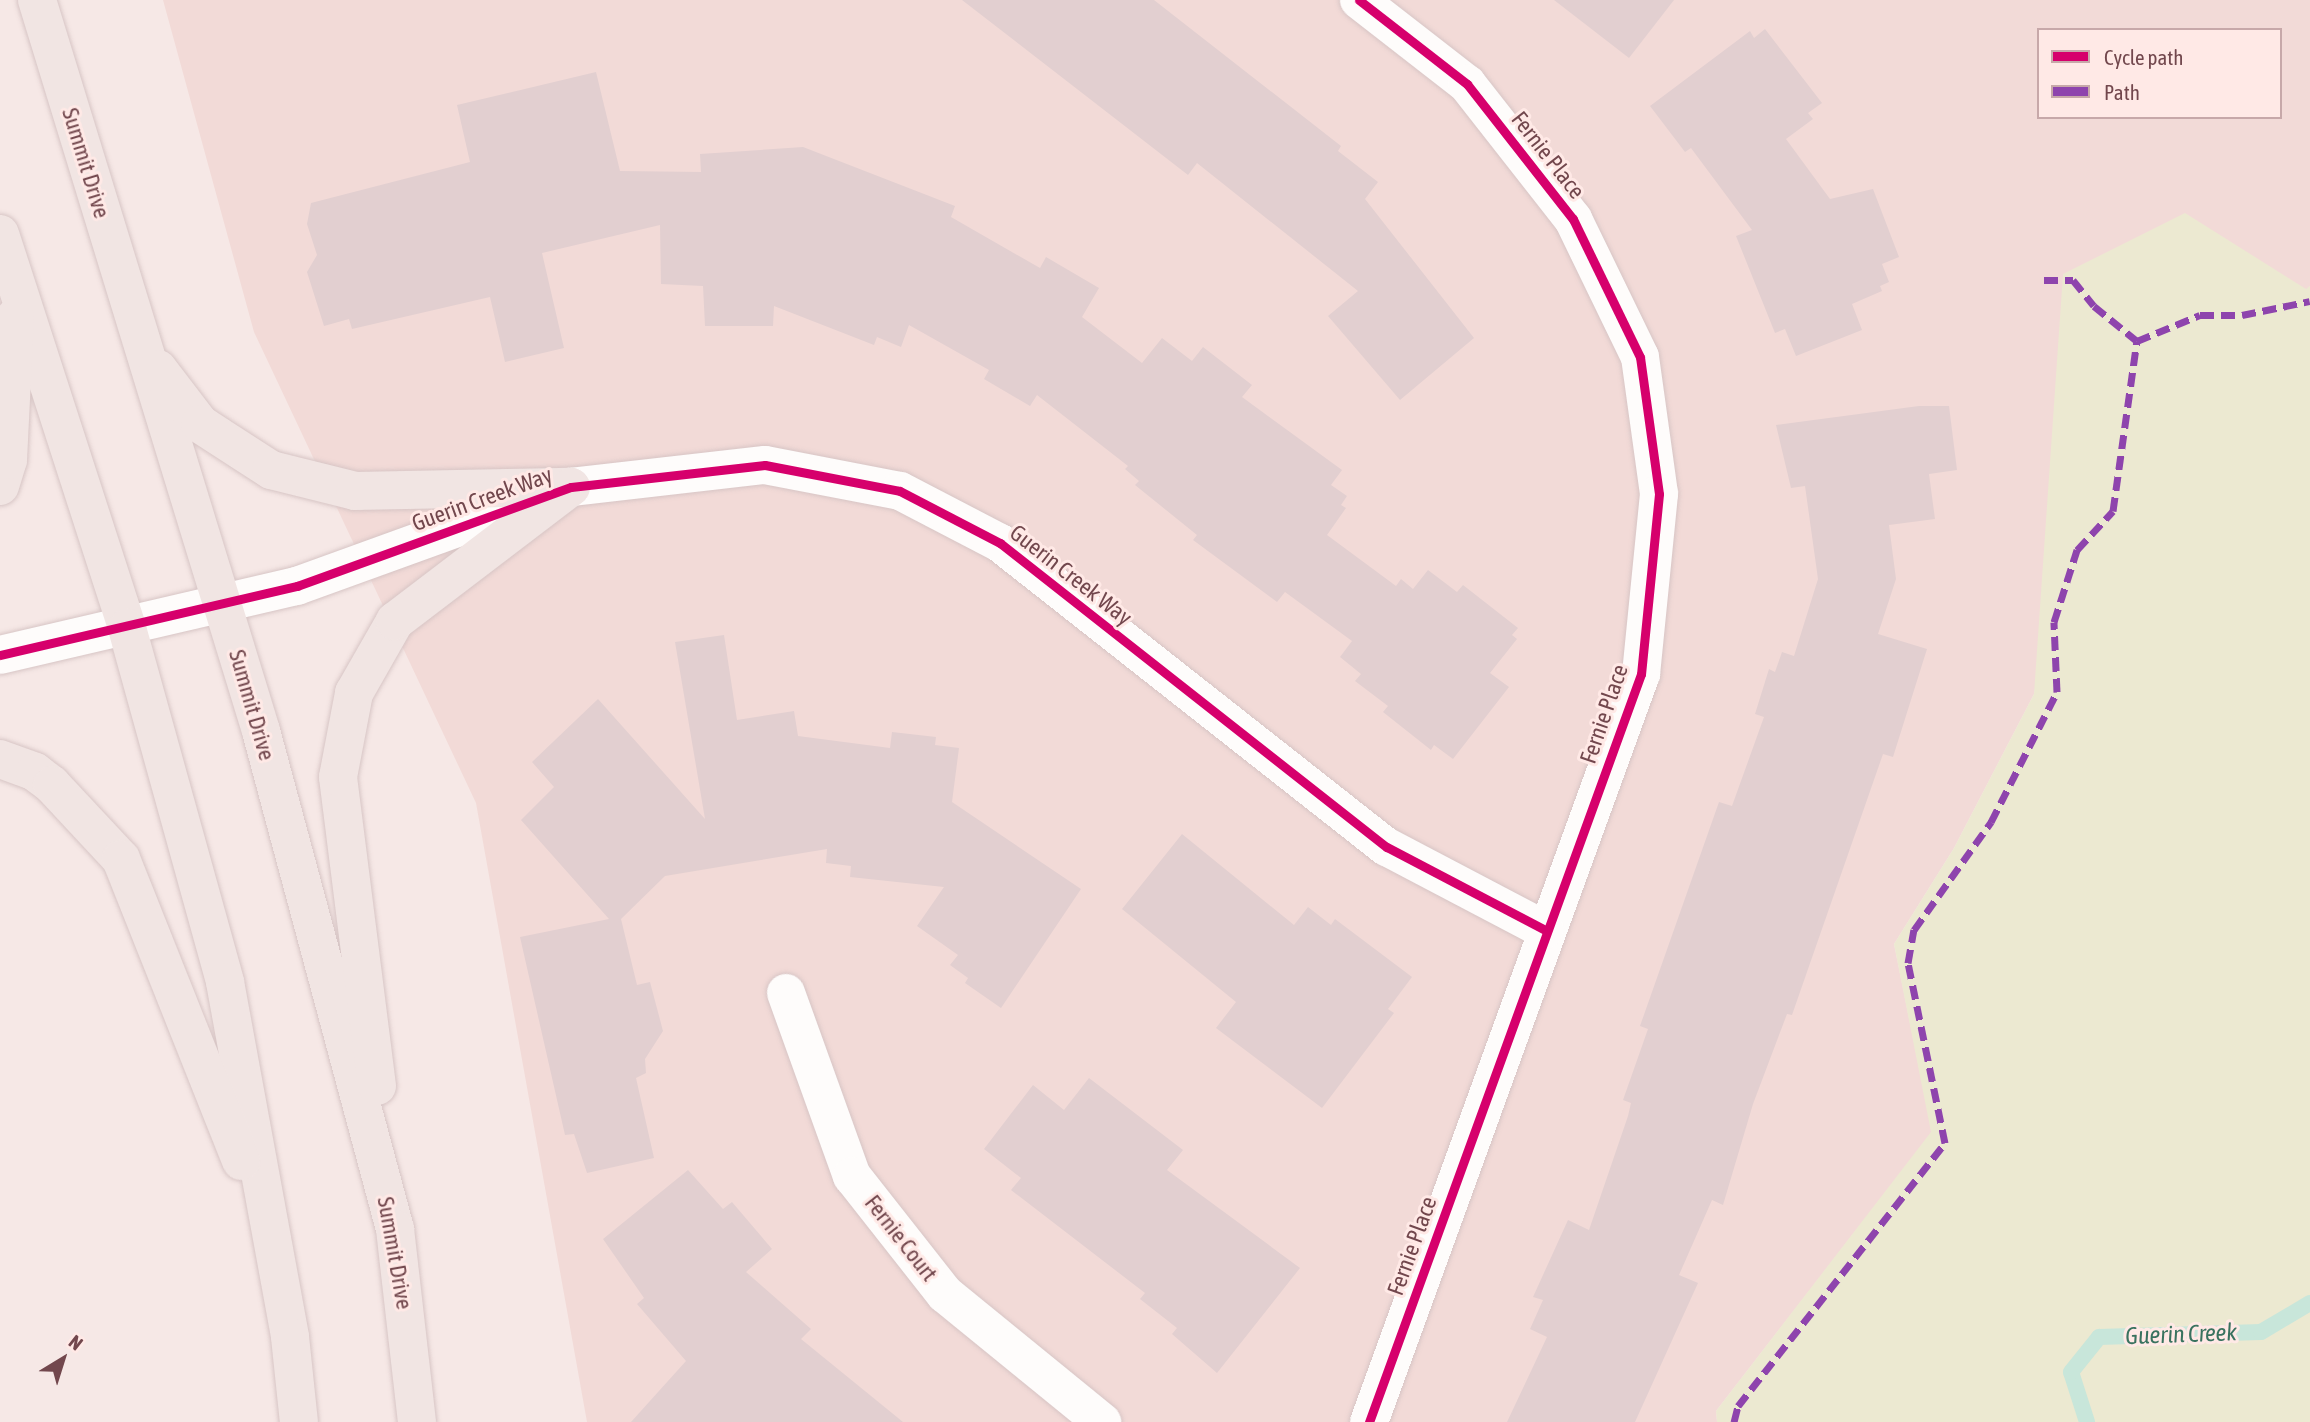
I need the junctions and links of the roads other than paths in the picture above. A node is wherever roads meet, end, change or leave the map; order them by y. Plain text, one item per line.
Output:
1 (37, 0) edge
2 (1359, 0) edge
3 (0, 234) edge
4 (17, 291) junction
5 (142, 348) junction
6 (0, 486) edge
7 (571, 487) junction
8 (223, 605) junction
9 (127, 628) junction
10 (0, 655) edge
11 (0, 759) edge
12 (1545, 930) junction
13 (786, 993) dead end
14 (265, 1217) junction
15 (395, 1229) junction
16 (299, 1422) edge
17 (417, 1422) edge
18 (1101, 1422) edge
19 (1369, 1422) edge

1 - 5 main road, Summit Drive
2 - 12 street, Fernie Place
3 - 4 main road
4 - 6 main road
4 - 9 main road
5 - 7 main road
5 - 8 main road, Summit Drive
7 - 8 street, Guerin Creek Way
7 - 12 street, Guerin Creek Way
7 - 15 main road
8 - 9 street, Guerin Creek Way
8 - 15 main road, Summit Drive
9 - 10 street, Guerin Creek Way
9 - 14 main road
11 - 14 main road
12 - 19 street, Fernie Place
13 - 18 street, Fernie Court
14 - 16 main road
15 - 17 main road, Summit Drive

